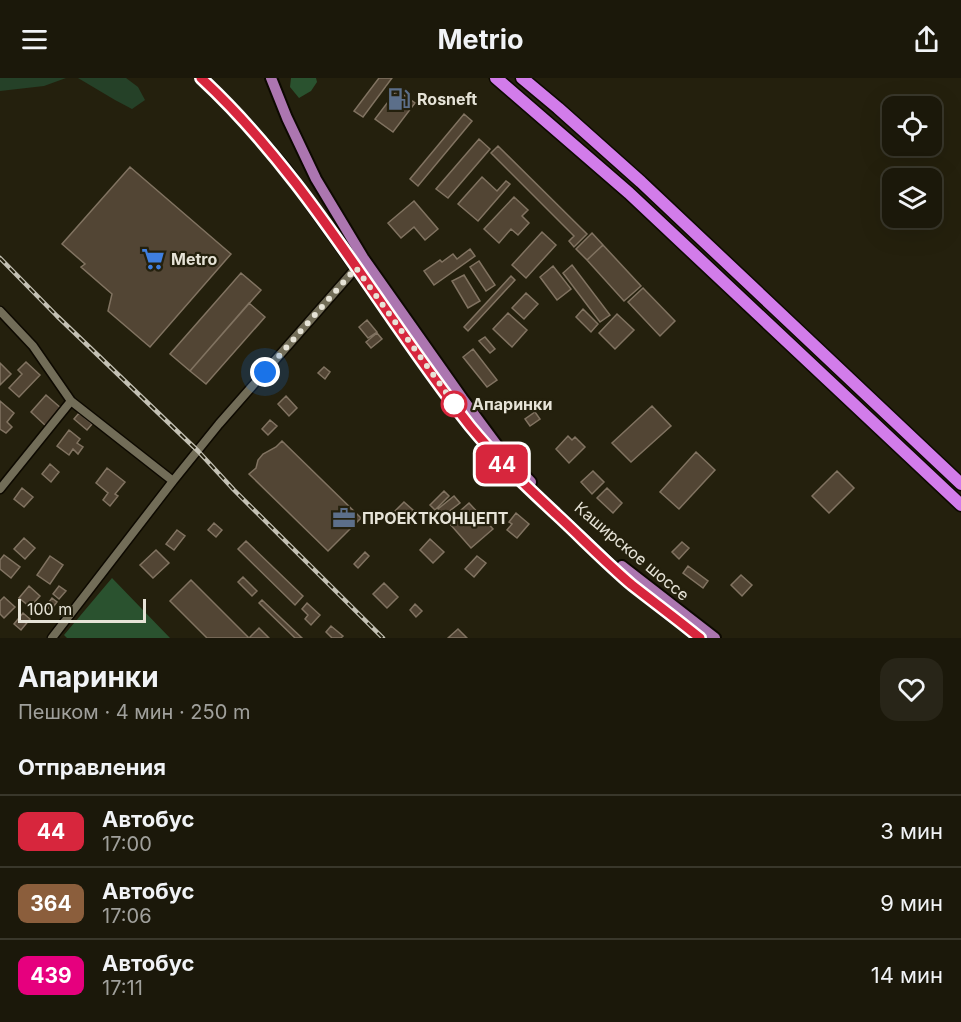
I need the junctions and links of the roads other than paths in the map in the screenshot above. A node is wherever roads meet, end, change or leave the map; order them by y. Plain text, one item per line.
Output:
1 (201, 78) edge
2 (271, 78) edge
3 (496, 78) edge
4 (522, 78) edge
5 (316, 179) junction
6 (298, 186) junction
7 (356, 268) junction
8 (0, 311) edge
9 (71, 401) junction
10 (173, 481) junction
11 (961, 483) edge
12 (0, 489) edge
13 (961, 505) edge
14 (52, 638) edge
15 (700, 638) edge
16 (715, 638) edge

1 - 6 main road, Каширское шоссе
2 - 5 main road, Каширское шоссе
3 - 13 highway
4 - 11 highway
5 - 6 main road
5 - 16 main road, Каширское шоссе
6 - 7 main road, Каширское шоссе
7 - 10 street
7 - 15 main road, Каширское шоссе
8 - 9 street
9 - 10 street
9 - 12 street
10 - 14 street

